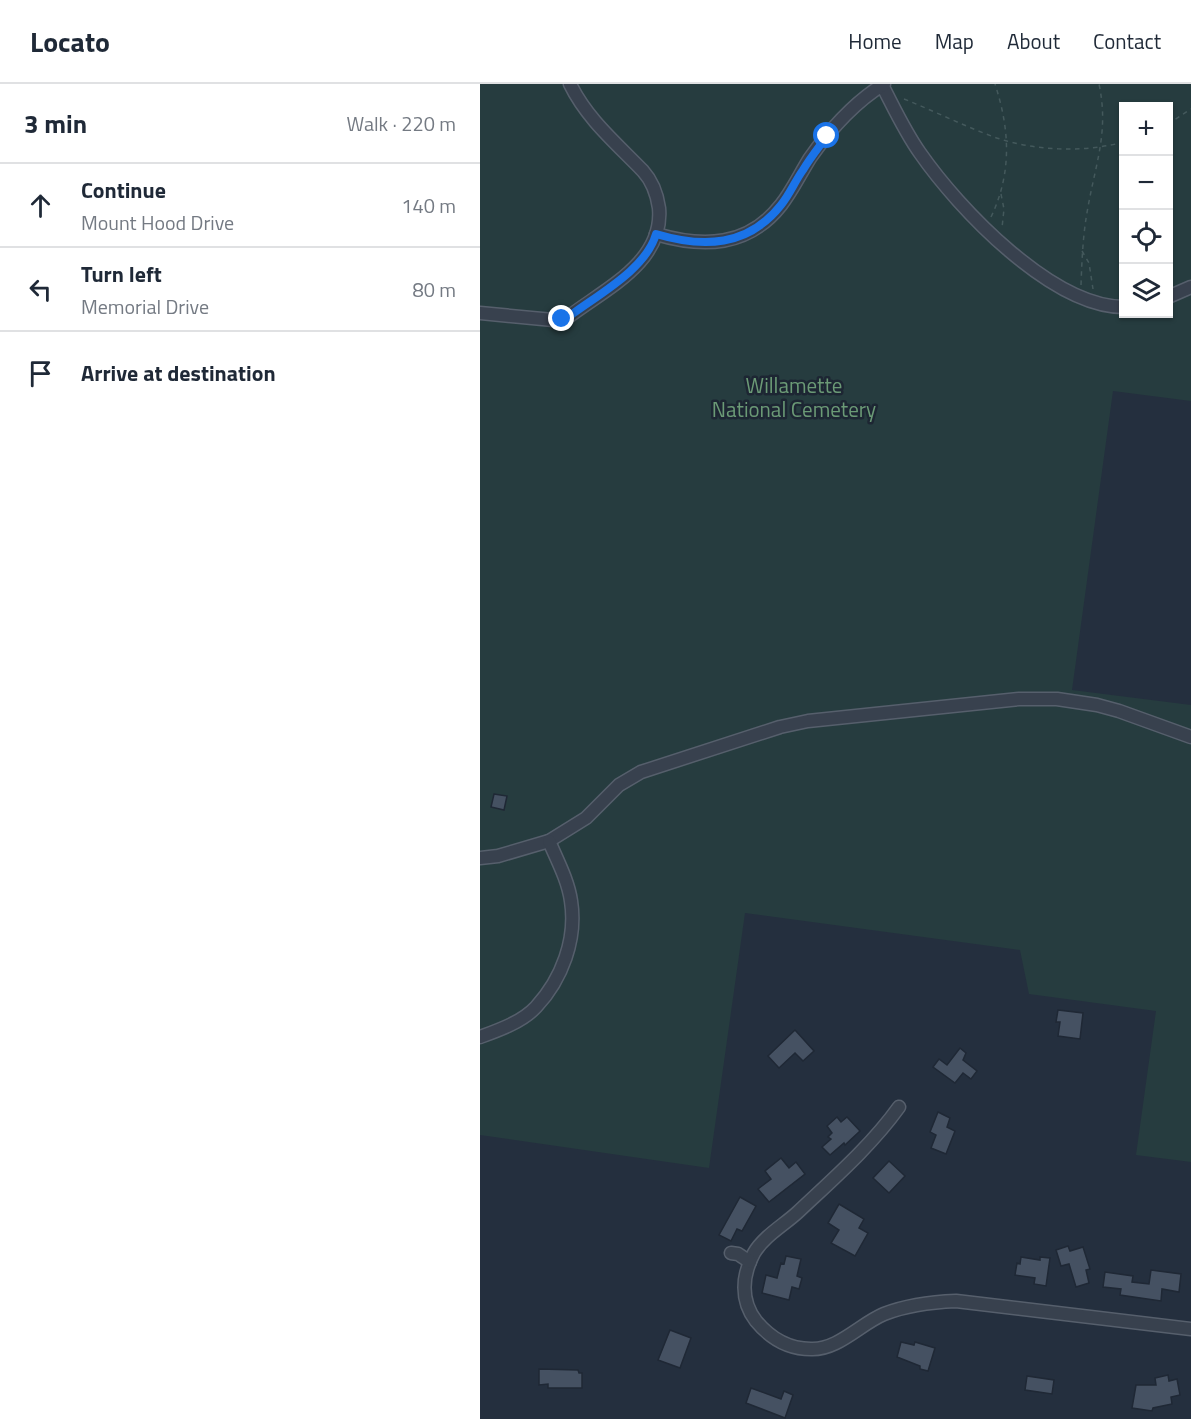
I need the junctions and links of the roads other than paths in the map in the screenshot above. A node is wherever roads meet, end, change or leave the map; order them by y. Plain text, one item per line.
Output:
1 (570, 84) edge
2 (884, 88) edge
3 (656, 234) junction
4 (1191, 287) edge
5 (1173, 295) edge
6 (1119, 306) edge
7 (480, 313) edge
8 (1191, 737) edge
9 (549, 841) junction
10 (480, 858) edge
11 (480, 1037) edge
12 (899, 1107) dead end
13 (731, 1253) dead end
14 (750, 1262) junction
15 (1191, 1329) edge

1 - 3 street
2 - 3 street
2 - 6 street
3 - 7 street
4 - 5 street
8 - 9 street
9 - 10 street
9 - 11 street
12 - 14 street
13 - 14 street
14 - 15 street

